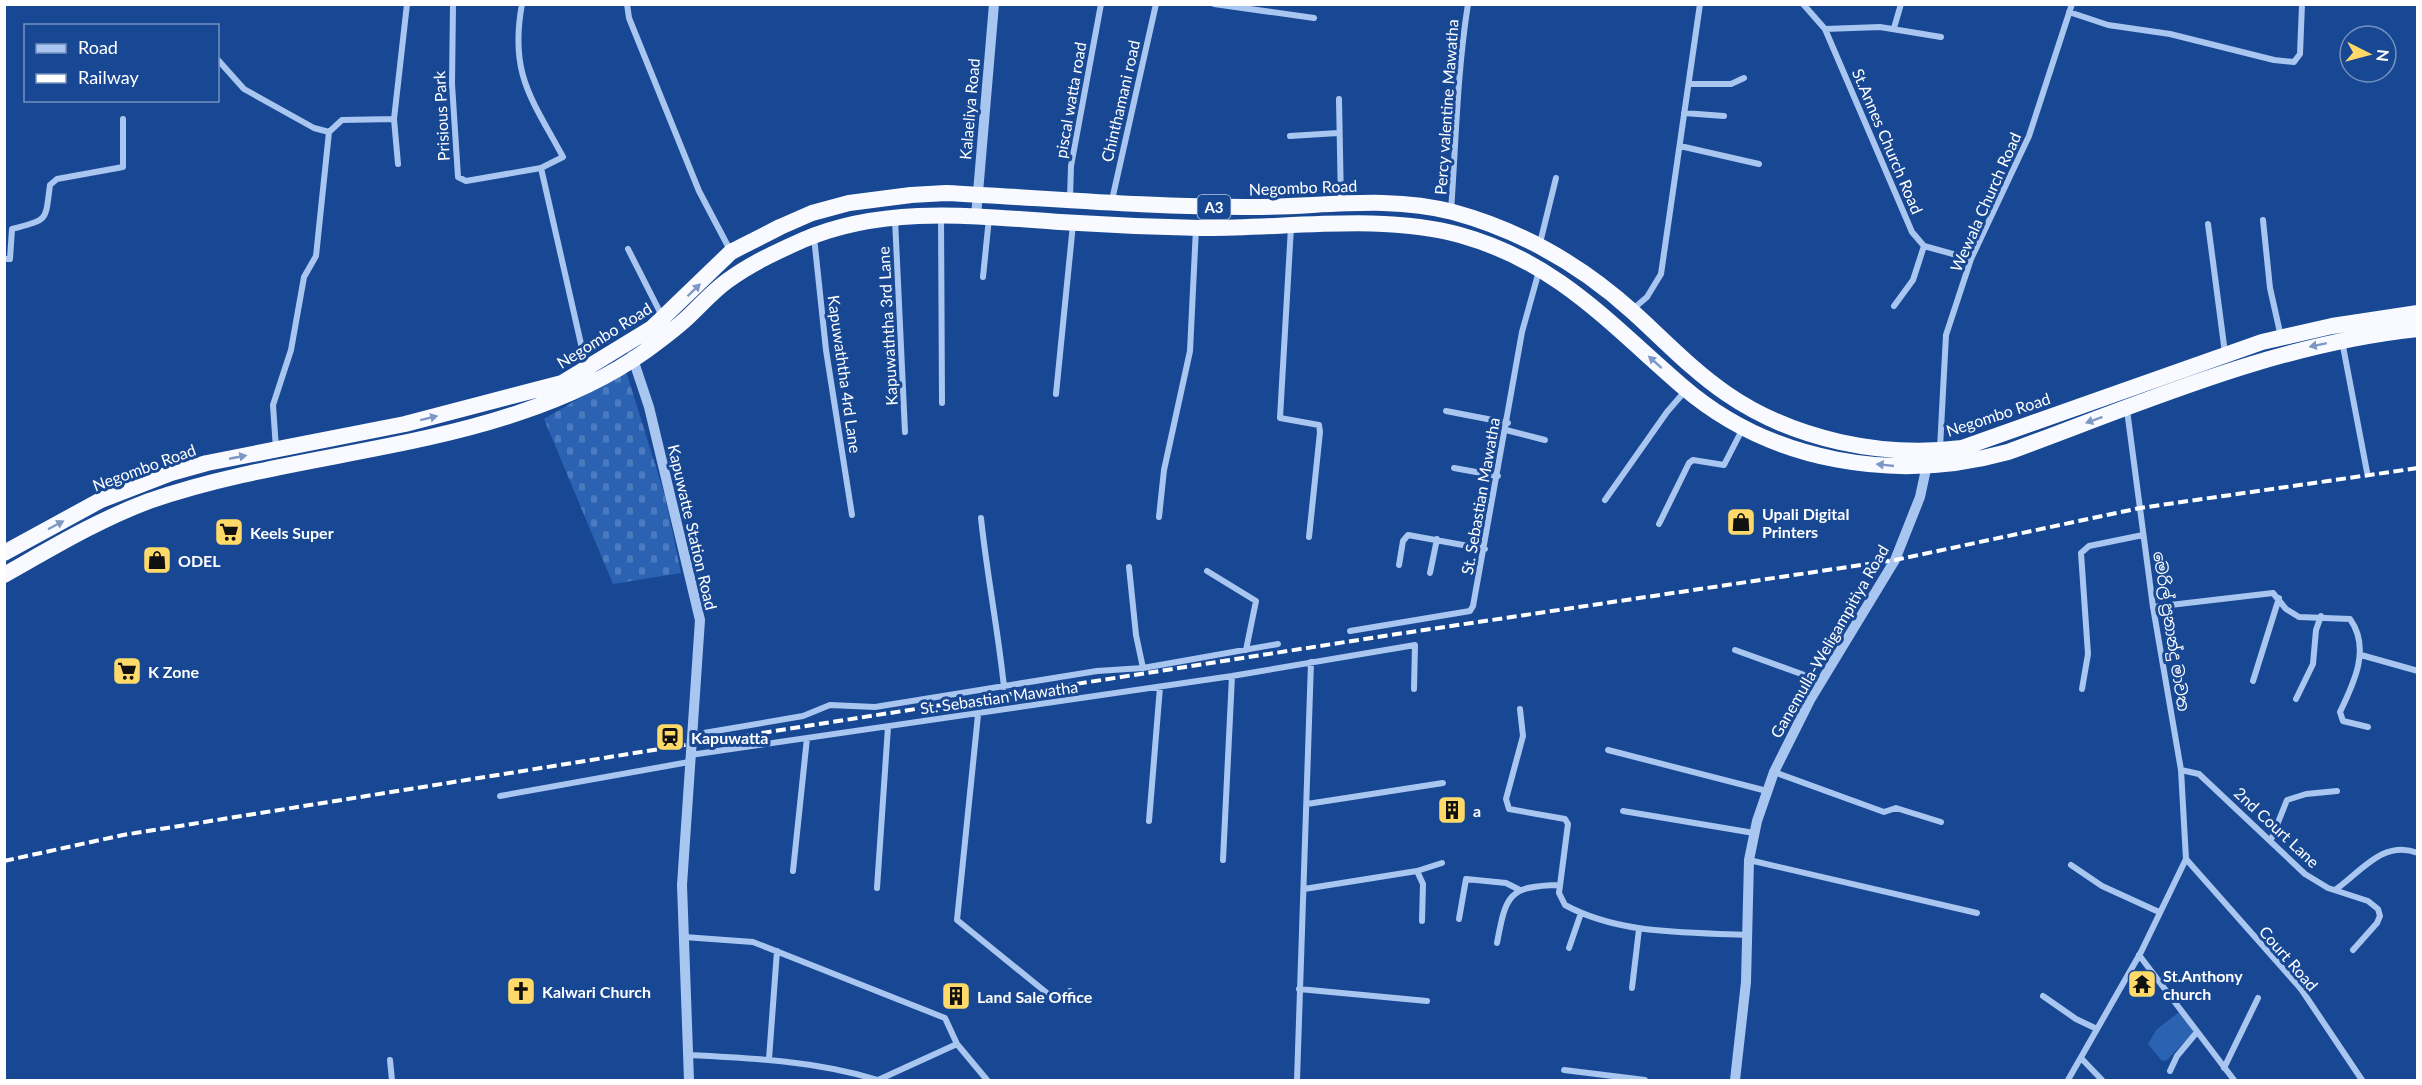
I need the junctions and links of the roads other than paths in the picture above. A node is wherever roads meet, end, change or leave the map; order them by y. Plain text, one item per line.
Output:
1 (407, 4) edge
2 (453, 4) edge
3 (522, 4) edge
4 (627, 4) edge
5 (994, 4) edge
6 (1101, 4) edge
7 (1156, 4) edge
8 (1214, 4) edge
9 (1468, 4) edge
10 (1700, 4) edge
11 (1803, 4) edge
12 (1901, 4) edge
13 (2072, 4) edge
14 (2301, 4) edge
15 (2069, 12) junction
16 (1314, 18) dead end
17 (1894, 28) junction
18 (1825, 29) junction
19 (1941, 37) dead end
20 (219, 61) edge
21 (1744, 78) dead end
22 (1689, 84) junction
23 (1340, 99) dead end
24 (1684, 113) junction
25 (1724, 116) dead end
26 (123, 119) dead end
27 (394, 119) junction
28 (329, 132) junction
29 (1338, 133) junction
30 (1290, 136) dead end
31 (1680, 146) junction
32 (398, 164) dead end
33 (1759, 164) dead end
34 (541, 168) junction
35 (1556, 178) dead end
36 (977, 195) junction
37 (1070, 202) junction
38 (1341, 203) junction
39 (1111, 204) junction
40 (1451, 212) junction
41 (941, 215) junction
42 (982, 217) junction
43 (895, 218) junction
44 (2263, 220) dead end
45 (1073, 223) junction
46 (2208, 224) dead end
47 (1291, 226) junction
48 (1196, 228) junction
49 (814, 236) junction
50 (1540, 244) junction
51 (1924, 246) junction
52 (628, 249) dead end
53 (731, 252) junction
54 (4, 259) edge
55 (1971, 259) junction
56 (1540, 267) junction
57 (983, 277) dead end
58 (1894, 306) dead end
59 (1632, 310) junction
60 (2418, 313) edge
61 (663, 319) junction
62 (2418, 329) edge
63 (2281, 337) junction
64 (2342, 340) junction
65 (631, 352) junction
66 (2225, 354) junction
67 (587, 369) junction
68 (1686, 390) junction
69 (2122, 392) junction
70 (1056, 394) dead end
71 (942, 403) dead end
72 (2127, 408) junction
73 (1446, 411) dead end
74 (1507, 427) junction
75 (1743, 428) junction
76 (905, 432) dead end
77 (1545, 440) dead end
78 (276, 450) junction
79 (1933, 459) junction
80 (1454, 468) dead end
81 (2367, 472) dead end
82 (1498, 476) junction
83 (1605, 500) dead end
84 (852, 515) dead end
85 (1159, 517) dead end
86 (981, 518) dead end
87 (1659, 524) dead end
88 (2143, 535) junction
89 (1309, 537) dead end
90 (1437, 538) junction
91 (1485, 549) junction
92 (4, 552) edge
93 (1399, 565) dead end
94 (1129, 567) dead end
95 (1207, 571) dead end
96 (1430, 573) dead end
97 (4, 575) edge
98 (2279, 598) junction
99 (2153, 608) junction
100 (2321, 616) junction
101 (1350, 631) dead end
102 (1278, 644) dead end
103 (1246, 650) junction
104 (1735, 650) dead end
105 (2361, 654) junction
106 (1311, 662) junction
107 (1143, 668) junction
108 (2418, 670) edge
109 (1232, 676) junction
110 (1821, 681) junction
111 (2253, 681) dead end
112 (1004, 687) junction
113 (1160, 687) junction
114 (1414, 689) dead end
115 (2082, 689) dead end
116 (2296, 699) dead end
117 (1520, 710) dead end
118 (978, 715) junction
119 (888, 727) junction
120 (2368, 727) dead end
121 (692, 735) junction
122 (807, 738) junction
123 (1608, 750) dead end
124 (689, 758) junction
125 (2181, 770) junction
126 (1774, 771) junction
127 (1443, 783) dead end
128 (1767, 791) junction
129 (2337, 791) dead end
130 (500, 796) dead end
131 (1307, 804) junction
132 (1623, 811) dead end
133 (1149, 821) dead end
134 (1941, 822) dead end
135 (1754, 833) junction
136 (2271, 840) junction
137 (2418, 854) edge
138 (2186, 859) junction
139 (1223, 860) dead end
140 (1749, 860) junction
141 (1443, 863) dead end
142 (2071, 865) dead end
143 (793, 871) dead end
144 (1417, 871) junction
145 (1560, 885) junction
146 (877, 888) dead end
147 (1304, 889) junction
148 (1518, 889) junction
149 (2335, 890) junction
150 (2159, 912) junction
151 (1581, 913) junction
152 (1977, 913) dead end
153 (1459, 918) dead end
154 (1422, 921) dead end
155 (1639, 928) junction
156 (1748, 935) junction
157 (684, 936) junction
158 (1497, 943) dead end
159 (1569, 948) dead end
160 (2353, 950) dead end
161 (777, 951) junction
162 (2139, 955) junction
163 (1632, 987) dead end
164 (1299, 989) junction
165 (1070, 991) dead end
166 (2043, 996) dead end
167 (2258, 998) dead end
168 (1427, 1001) dead end
169 (2097, 1029) junction
170 (2197, 1032) junction
171 (957, 1044) junction
172 (688, 1055) junction
173 (2081, 1058) junction
174 (769, 1059) junction
175 (390, 1060) dead end
176 (2224, 1068) junction
177 (1564, 1070) dead end
178 (2170, 1071) dead end
179 (392, 1080) edge
180 (688, 1080) edge
181 (987, 1080) edge
182 (1298, 1080) edge
183 (1645, 1080) edge
184 (1735, 1080) edge
185 (2068, 1080) edge
186 (2102, 1080) edge
187 (2234, 1080) edge
188 (2362, 1080) edge

1 - 27 street
2 - 34 street, Prisious Park
3 - 34 street, Prisious Park
4 - 53 street
5 - 36 street, Kalaeliya Road
6 - 37 street, piscal watta road
7 - 39 street, Chinthamani road
8 - 16 street
9 - 40 street, Percy valentine Mawatha
10 - 22 street
11 - 18 street, St.Annes Church Road
12 - 17 street
13 - 15 street, Wewala Church Road
14 - 15 street
15 - 55 street, Wewala Church Road
17 - 18 street
17 - 19 street
18 - 51 street, St.Annes Church Road
20 - 28 street
21 - 22 street
22 - 24 street
23 - 29 street
24 - 25 street
24 - 31 street
26 - 54 street
27 - 28 street
27 - 32 street
28 - 78 street
29 - 30 street
29 - 38 street
31 - 33 street
31 - 59 street
34 - 67 street
35 - 50 street
36 - 37 highway, Negombo Road / A3
36 - 42 street, Kalaeliya Road
36 - 53 highway, Negombo Road / A3
37 - 39 highway, Negombo Road / A3
38 - 39 highway, Negombo Road / A3
38 - 40 highway, Negombo Road / A3
40 - 50 highway, Negombo Road / A3
41 - 42 highway, Negombo Road / A3
41 - 43 highway, Negombo Road / A3
41 - 71 street
42 - 45 highway, Negombo Road / A3
42 - 57 street
43 - 49 highway, Negombo Road / A3
43 - 76 street, Kapuwaththa 3rd Lane
44 - 63 street
45 - 48 highway, Negombo Road / A3
45 - 70 street
46 - 66 street
47 - 48 highway, Negombo Road / A3
47 - 56 highway, Negombo Road / A3
47 - 89 street
48 - 85 street
49 - 65 highway, Negombo Road / A3
49 - 84 street, Kapuwaththa 4rd Lane
50 - 59 highway, Negombo Road / A3
51 - 55 street
51 - 58 street
52 - 61 street
61 -> 53 highway, Negombo Road / A3
55 - 79 street, Wewala Church Road
68 -> 56 highway, Negombo Road / A3
56 - 74 street, St. Sebastian Mawatha
59 - 79 highway, Negombo Road / A3
60 - 63 highway, Negombo Road / A3
61 - 65 highway, Negombo Road / A3
62 - 64 highway, Negombo Road / A3
63 - 66 highway, Negombo Road / A3
64 -> 72 highway, Negombo Road / A3
64 - 81 street
65 - 67 highway, Negombo Road / A3
65 - 97 highway, Negombo Road / A3
65 - 121 street, Kapuwatte Station Road
66 - 69 highway, Negombo Road / A3
78 -> 67 highway, Negombo Road / A3
68 - 75 highway, Negombo Road / A3
68 - 83 street
69 - 72 street, මෙරිල් ප්‍රනාන්දු මාවත
69 - 79 highway, Negombo Road / A3
72 -> 79 highway, Negombo Road / A3
72 - 88 street, මෙරිල් ප්‍රනාන්දු මාවත
73 - 74 street
74 - 77 street
74 - 82 street, St. Sebastian Mawatha
79 -> 75 highway, Negombo Road / A3
75 - 87 street
92 -> 78 highway, Negombo Road / A3
79 - 110 street, Ganemulla-Weligampitiya Road
80 - 82 street
82 - 91 street, St. Sebastian Mawatha
86 - 112 street
88 - 99 street, මෙරිල් ප්‍රනාන්දු මාවත
88 - 115 street
90 - 91 street
90 - 93 street
90 - 96 street
91 - 101 street, St. Sebastian Mawatha
94 - 107 street
95 - 103 street
98 - 99 street
98 - 100 street
98 - 111 street
99 - 125 street, මෙරිල් ප්‍රනාන්දු මාවත
100 - 105 street
100 - 116 street
102 - 103 street
103 - 107 street
104 - 110 street
105 - 108 street
105 - 120 street
106 - 109 street, St. Sebastian Mawatha
106 - 114 street, St. Sebastian Mawatha
106 - 131 street
107 - 112 street
109 - 113 street, St. Sebastian Mawatha
109 - 139 street
110 - 126 street, Ganemulla-Weligampitiya Road
112 - 121 street
113 - 118 street, St. Sebastian Mawatha
113 - 133 street
117 - 145 street
118 - 119 street, St. Sebastian Mawatha
118 - 165 street
119 - 122 street, St. Sebastian Mawatha
119 - 146 street
121 - 124 street, Kapuwatte Station Road
122 - 124 street, St. Sebastian Mawatha
122 - 143 street
123 - 128 street
124 - 130 street, St. Sebastian Mawatha
124 - 157 street, Kapuwatte Station Road
125 - 136 street, 2nd Court Lane
125 - 138 street, මෙරිල් ප්‍රනාන්දු මාවත
126 - 128 street, Ganemulla-Weligampitiya Road
126 - 134 street
127 - 131 street
128 - 135 street, Ganemulla-Weligampitiya Road
129 - 136 street
131 - 147 street
132 - 135 street
135 - 140 street, Ganemulla-Weligampitiya Road
136 - 149 street, 2nd Court Lane
137 - 149 street
138 - 150 street
138 - 188 street, Court Road
140 - 152 street
140 - 156 street, Ganemulla-Weligampitiya Road
141 - 144 street
142 - 150 street
144 - 147 street
144 - 154 street
145 - 148 street
145 - 151 street
147 - 164 street
148 - 153 street
148 - 158 street
149 - 160 street, 2nd Court Lane
150 - 162 street
151 - 155 street
151 - 159 street
155 - 156 street
155 - 163 street
156 - 184 street, Ganemulla-Weligampitiya Road
157 - 161 street
157 - 172 street, Kapuwatte Station Road
161 - 171 street
161 - 174 street
162 - 169 street
162 - 170 street
164 - 168 street
164 - 182 street
166 - 169 street
167 - 176 street
169 - 173 street
170 - 176 street
170 - 178 street
171 - 174 street
171 - 181 street
172 - 174 street
172 - 180 street, Kapuwatte Station Road
173 - 185 street
173 - 186 street
175 - 179 street
176 - 187 street
177 - 183 street

